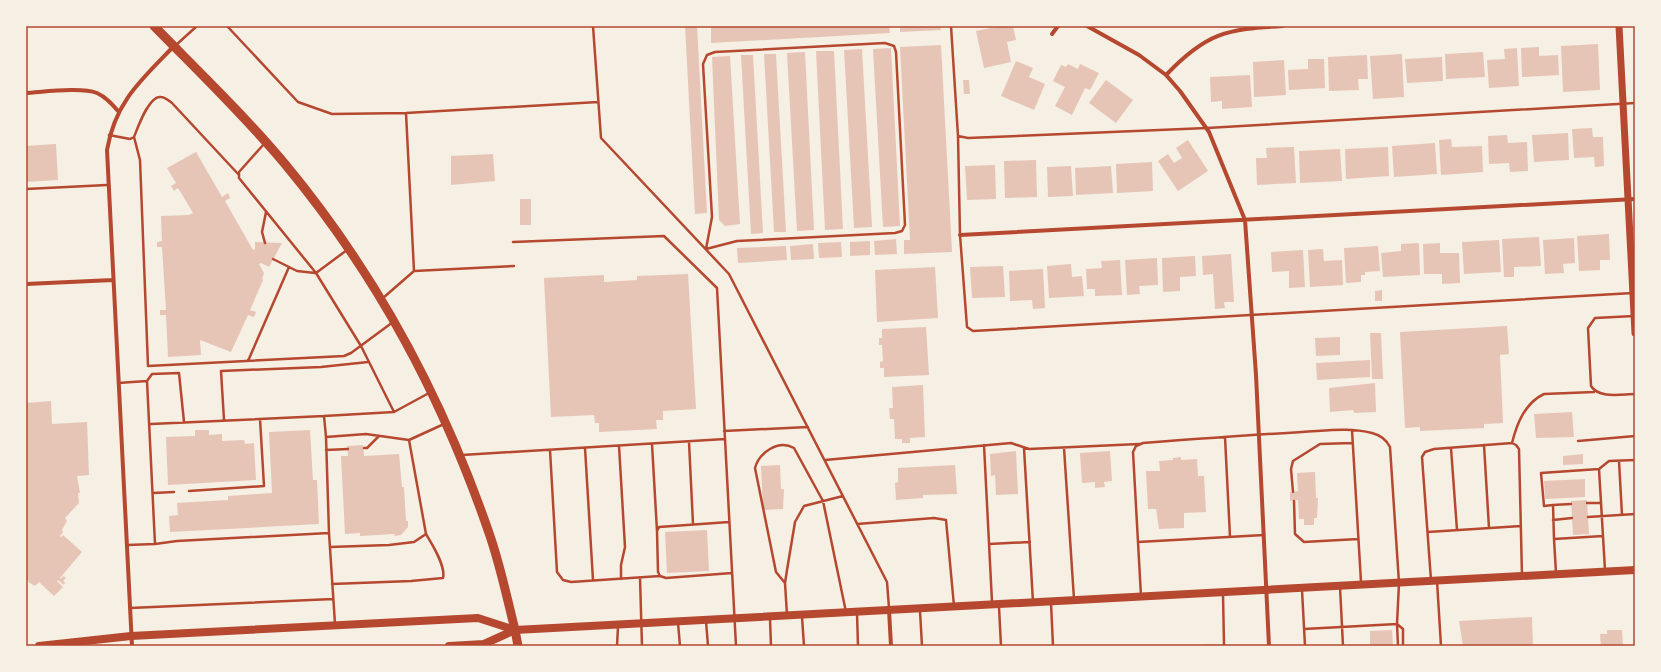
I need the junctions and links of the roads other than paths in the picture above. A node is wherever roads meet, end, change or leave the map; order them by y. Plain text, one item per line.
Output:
1 (154, 26) edge
2 (196, 26) edge
3 (228, 26) edge
4 (593, 26) edge
5 (951, 26) edge
6 (1058, 26) edge
7 (1087, 26) edge
8 (1283, 26) edge
9 (1619, 26) edge
10 (1052, 34) dead end
11 (174, 46) junction
12 (1166, 75) junction
13 (26, 93) edge
14 (598, 102) junction
15 (1623, 103) junction
16 (1635, 103) edge
17 (118, 111) junction
18 (406, 113) junction
19 (1207, 128) junction
20 (109, 135) junction
21 (958, 136) junction
22 (134, 137) junction
23 (266, 142) junction
24 (239, 174) junction
25 (107, 185) junction
26 (26, 189) edge
27 (1632, 199) edge
28 (266, 212) junction
29 (1246, 220) junction
30 (960, 235) junction
31 (513, 242) dead end
32 (265, 243) dead end
33 (349, 249) junction
34 (706, 249) junction
35 (273, 259) dead end
36 (514, 266) dead end
37 (289, 267) junction
38 (414, 271) junction
39 (316, 273) junction
40 (113, 280) junction
41 (26, 284) edge
42 (1634, 293) edge
43 (381, 299) junction
44 (1252, 314) junction
45 (1634, 316) edge
46 (394, 321) junction
47 (1635, 333) edge
48 (361, 346) junction
49 (248, 361) junction
50 (368, 362) junction
51 (147, 380) junction
52 (118, 383) junction
53 (432, 392) junction
54 (1595, 392) junction
55 (1635, 394) edge
56 (394, 412) junction
57 (324, 416) junction
58 (260, 419) junction
59 (224, 420) junction
60 (184, 422) junction
61 (447, 423) junction
62 (151, 424) junction
63 (808, 427) junction
64 (1352, 430) junction
65 (724, 431) junction
66 (1259, 434) junction
67 (379, 435) junction
68 (326, 436) junction
69 (1635, 436) edge
70 (1225, 437) junction
71 (409, 440) junction
72 (725, 440) junction
73 (1578, 441) dead end
74 (689, 442) junction
75 (1143, 443) junction
76 (1352, 443) junction
77 (1512, 443) junction
78 (652, 444) junction
79 (984, 445) junction
80 (1484, 445) junction
81 (619, 446) junction
82 (364, 448) dead end
83 (585, 448) junction
84 (1024, 448) junction
85 (1064, 448) junction
86 (1451, 448) junction
87 (348, 449) dead end
88 (326, 450) junction
89 (550, 450) junction
90 (460, 455) junction
91 (825, 460) junction
92 (1635, 460) edge
93 (1619, 461) junction
94 (1599, 469) junction
95 (189, 491) dead end
96 (174, 492) dead end
97 (1293, 492) dead end
98 (153, 493) junction
99 (843, 496) junction
100 (823, 501) junction
101 (1294, 501) dead end
102 (1587, 503) dead end
103 (1601, 503) junction
104 (1571, 504) dead end
105 (1553, 505) junction
106 (1635, 514) edge
107 (1622, 515) junction
108 (1602, 516) junction
109 (1588, 517) dead end
110 (1572, 518) dead end
111 (1553, 520) junction
112 (729, 522) junction
113 (693, 524) junction
114 (857, 524) junction
115 (1521, 526) junction
116 (1489, 528) junction
117 (1457, 530) junction
118 (657, 532) junction
119 (1428, 532) junction
120 (329, 533) junction
121 (426, 534) junction
122 (1264, 535) junction
123 (1603, 536) junction
124 (1230, 537) junction
125 (1358, 538) junction
126 (1554, 539) junction
127 (1030, 542) junction
128 (1138, 542) junction
129 (155, 544) junction
130 (989, 544) junction
131 (126, 546) junction
132 (330, 547) junction
133 (1635, 570) edge
134 (1605, 572) junction
135 (732, 573) junction
136 (1556, 574) junction
137 (660, 576) junction
138 (1522, 576) junction
139 (640, 578) junction
140 (621, 579) junction
141 (593, 580) junction
142 (1434, 581) junction
143 (785, 583) junction
144 (1399, 583) junction
145 (332, 584) junction
146 (1361, 585) junction
147 (1340, 586) junction
148 (1302, 588) junction
149 (1267, 590) junction
150 (1222, 592) junction
151 (1141, 596) junction
152 (333, 599) junction
153 (1074, 600) junction
154 (1051, 601) junction
155 (1033, 602) junction
156 (995, 604) junction
157 (954, 606) junction
158 (130, 608) junction
159 (920, 608) junction
160 (889, 610) junction
161 (846, 612) junction
162 (857, 612) junction
163 (802, 614) junction
164 (787, 615) junction
165 (770, 616) junction
166 (734, 618) junction
167 (706, 620) junction
168 (678, 621) junction
169 (641, 623) junction
170 (618, 624) junction
171 (1396, 624) junction
172 (335, 626) junction
173 (1342, 627) junction
174 (1304, 629) junction
175 (515, 630) junction
176 (131, 636) junction
177 (39, 646) edge
178 (132, 646) edge
179 (449, 646) edge
180 (518, 646) edge
181 (617, 646) edge
182 (642, 646) edge
183 (680, 646) edge
184 (708, 646) edge
185 (736, 646) edge
186 (771, 646) edge
187 (804, 646) edge
188 (858, 646) edge
189 (891, 646) edge
190 (922, 646) edge
191 (1001, 646) edge
192 (1053, 646) edge
193 (1202, 646) edge
194 (1225, 646) edge
195 (1269, 646) edge
196 (1305, 646) edge
197 (1343, 646) edge
198 (1398, 646) edge
199 (1403, 646) edge
200 (1441, 646) edge

1 - 11 highway
2 - 11 lane
3 - 18 lane
4 - 14 lane
5 - 21 lane
6 - 10 street
7 - 12 street
8 - 12 street
9 - 15 street
11 - 17 street
11 - 23 highway
12 - 19 street
13 - 17 street
14 - 18 lane
14 - 34 lane
15 - 16 lane
15 - 19 lane
15 - 27 street
17 - 20 street
18 - 38 lane
19 - 21 lane
19 - 29 street
20 - 22 lane
20 - 25 street
21 - 30 lane
22 - 24 lane
22 - 49 lane
23 - 24 lane
23 - 33 highway
24 - 28 lane
25 - 26 lane
25 - 40 street
27 - 29 street
27 - 42 street
28 - 32 lane
28 - 39 lane
29 - 30 street
29 - 44 street
30 - 44 lane
31 - 65 lane
33 - 39 lane
33 - 43 highway
34 - 34 lane
34 - 63 lane
35 - 37 lane
36 - 38 lane
37 - 39 lane
37 - 49 lane
38 - 43 lane
39 - 48 lane
40 - 41 street
40 - 52 street
42 - 44 lane
42 - 45 street
43 - 46 highway
44 - 66 street
45 - 47 street
45 - 54 lane
46 - 48 lane
46 - 53 highway
48 - 49 lane
48 - 50 lane
50 - 56 lane
50 - 59 lane
51 - 52 lane
51 - 60 lane
51 - 62 lane
52 - 131 street
53 - 56 lane
53 - 61 highway
54 - 55 lane
54 - 77 lane
56 - 57 lane
57 - 58 lane
57 - 68 lane
58 - 59 lane
58 - 95 lane
59 - 60 lane
60 - 62 lane
61 - 71 lane
61 - 90 highway
62 - 98 lane
63 - 65 lane
63 - 91 lane
64 - 66 lane
64 - 76 lane
64 - 144 lane
65 - 72 lane
66 - 70 lane
66 - 122 street
67 - 68 lane
67 - 71 lane
67 - 82 lane
68 - 88 lane
69 - 73 lane
70 - 75 lane
70 - 124 lane
71 - 121 lane
72 - 74 lane
72 - 112 lane
74 - 78 lane
74 - 113 lane
75 - 85 lane
75 - 128 lane
76 - 97 lane
76 - 125 lane
77 - 80 lane
77 - 115 lane
78 - 81 lane
78 - 118 lane
79 - 84 lane
79 - 91 lane
79 - 130 lane
80 - 86 lane
80 - 116 lane
81 - 83 lane
81 - 140 lane
83 - 89 lane
83 - 141 lane
84 - 85 lane
84 - 127 lane
85 - 153 lane
86 - 117 lane
86 - 119 lane
87 - 88 lane
88 - 120 lane
89 - 90 lane
89 - 141 lane
90 - 175 highway
91 - 99 lane
92 - 93 lane
93 - 94 lane
93 - 107 lane
94 - 103 lane
94 - 105 lane
96 - 98 lane
98 - 129 lane
99 - 100 lane
99 - 114 lane
100 - 143 lane
100 - 143 lane
100 - 161 lane
101 - 125 lane
102 - 103 lane
103 - 108 lane
104 - 105 lane
105 - 111 lane
106 - 107 lane
107 - 108 lane
108 - 109 lane
108 - 123 lane
110 - 111 lane
111 - 126 lane
112 - 113 lane
112 - 135 lane
113 - 118 lane
114 - 157 lane
114 - 160 lane
115 - 116 lane
115 - 138 lane
116 - 117 lane
117 - 119 lane
118 - 137 lane
119 - 142 lane
120 - 129 lane
120 - 132 lane
121 - 132 lane
121 - 145 lane
122 - 124 lane
122 - 149 street
123 - 126 lane
123 - 134 lane
124 - 128 lane
125 - 146 lane
126 - 136 lane
127 - 130 lane
127 - 155 lane
128 - 151 lane
129 - 131 lane
130 - 156 lane
131 - 158 street
132 - 145 lane
133 - 134 main road
134 - 136 main road
135 - 137 lane
135 - 166 lane
136 - 138 main road
137 - 139 lane
138 - 142 main road
139 - 140 lane
139 - 169 lane
140 - 141 lane
142 - 144 main road
142 - 200 lane
143 - 164 lane
144 - 146 main road
144 - 171 lane
145 - 152 lane
146 - 147 main road
147 - 148 main road
147 - 173 lane
148 - 149 main road
148 - 174 lane
149 - 150 main road
149 - 195 street
150 - 151 main road
150 - 194 lane
151 - 153 main road
152 - 158 lane
152 - 172 lane
153 - 154 main road
154 - 155 main road
154 - 192 lane
155 - 156 main road
156 - 157 main road
156 - 191 lane
157 - 159 main road
158 - 176 street
159 - 160 main road
159 - 190 lane
160 - 162 main road
160 - 189 street
161 - 162 main road
161 - 163 main road
162 - 188 lane
163 - 164 main road
163 - 187 lane
164 - 165 main road
165 - 166 main road
165 - 186 lane
166 - 167 main road
166 - 185 lane
167 - 168 main road
167 - 184 lane
168 - 169 main road
168 - 183 lane
169 - 170 main road
169 - 182 lane
170 - 175 main road
170 - 181 lane
171 - 173 lane
171 - 198 lane
171 - 199 lane
172 - 175 main road
172 - 176 main road
173 - 174 lane
173 - 197 lane
174 - 196 lane
175 - 179 main road
175 - 180 highway
176 - 177 main road
176 - 178 street
193 - 194 lane

